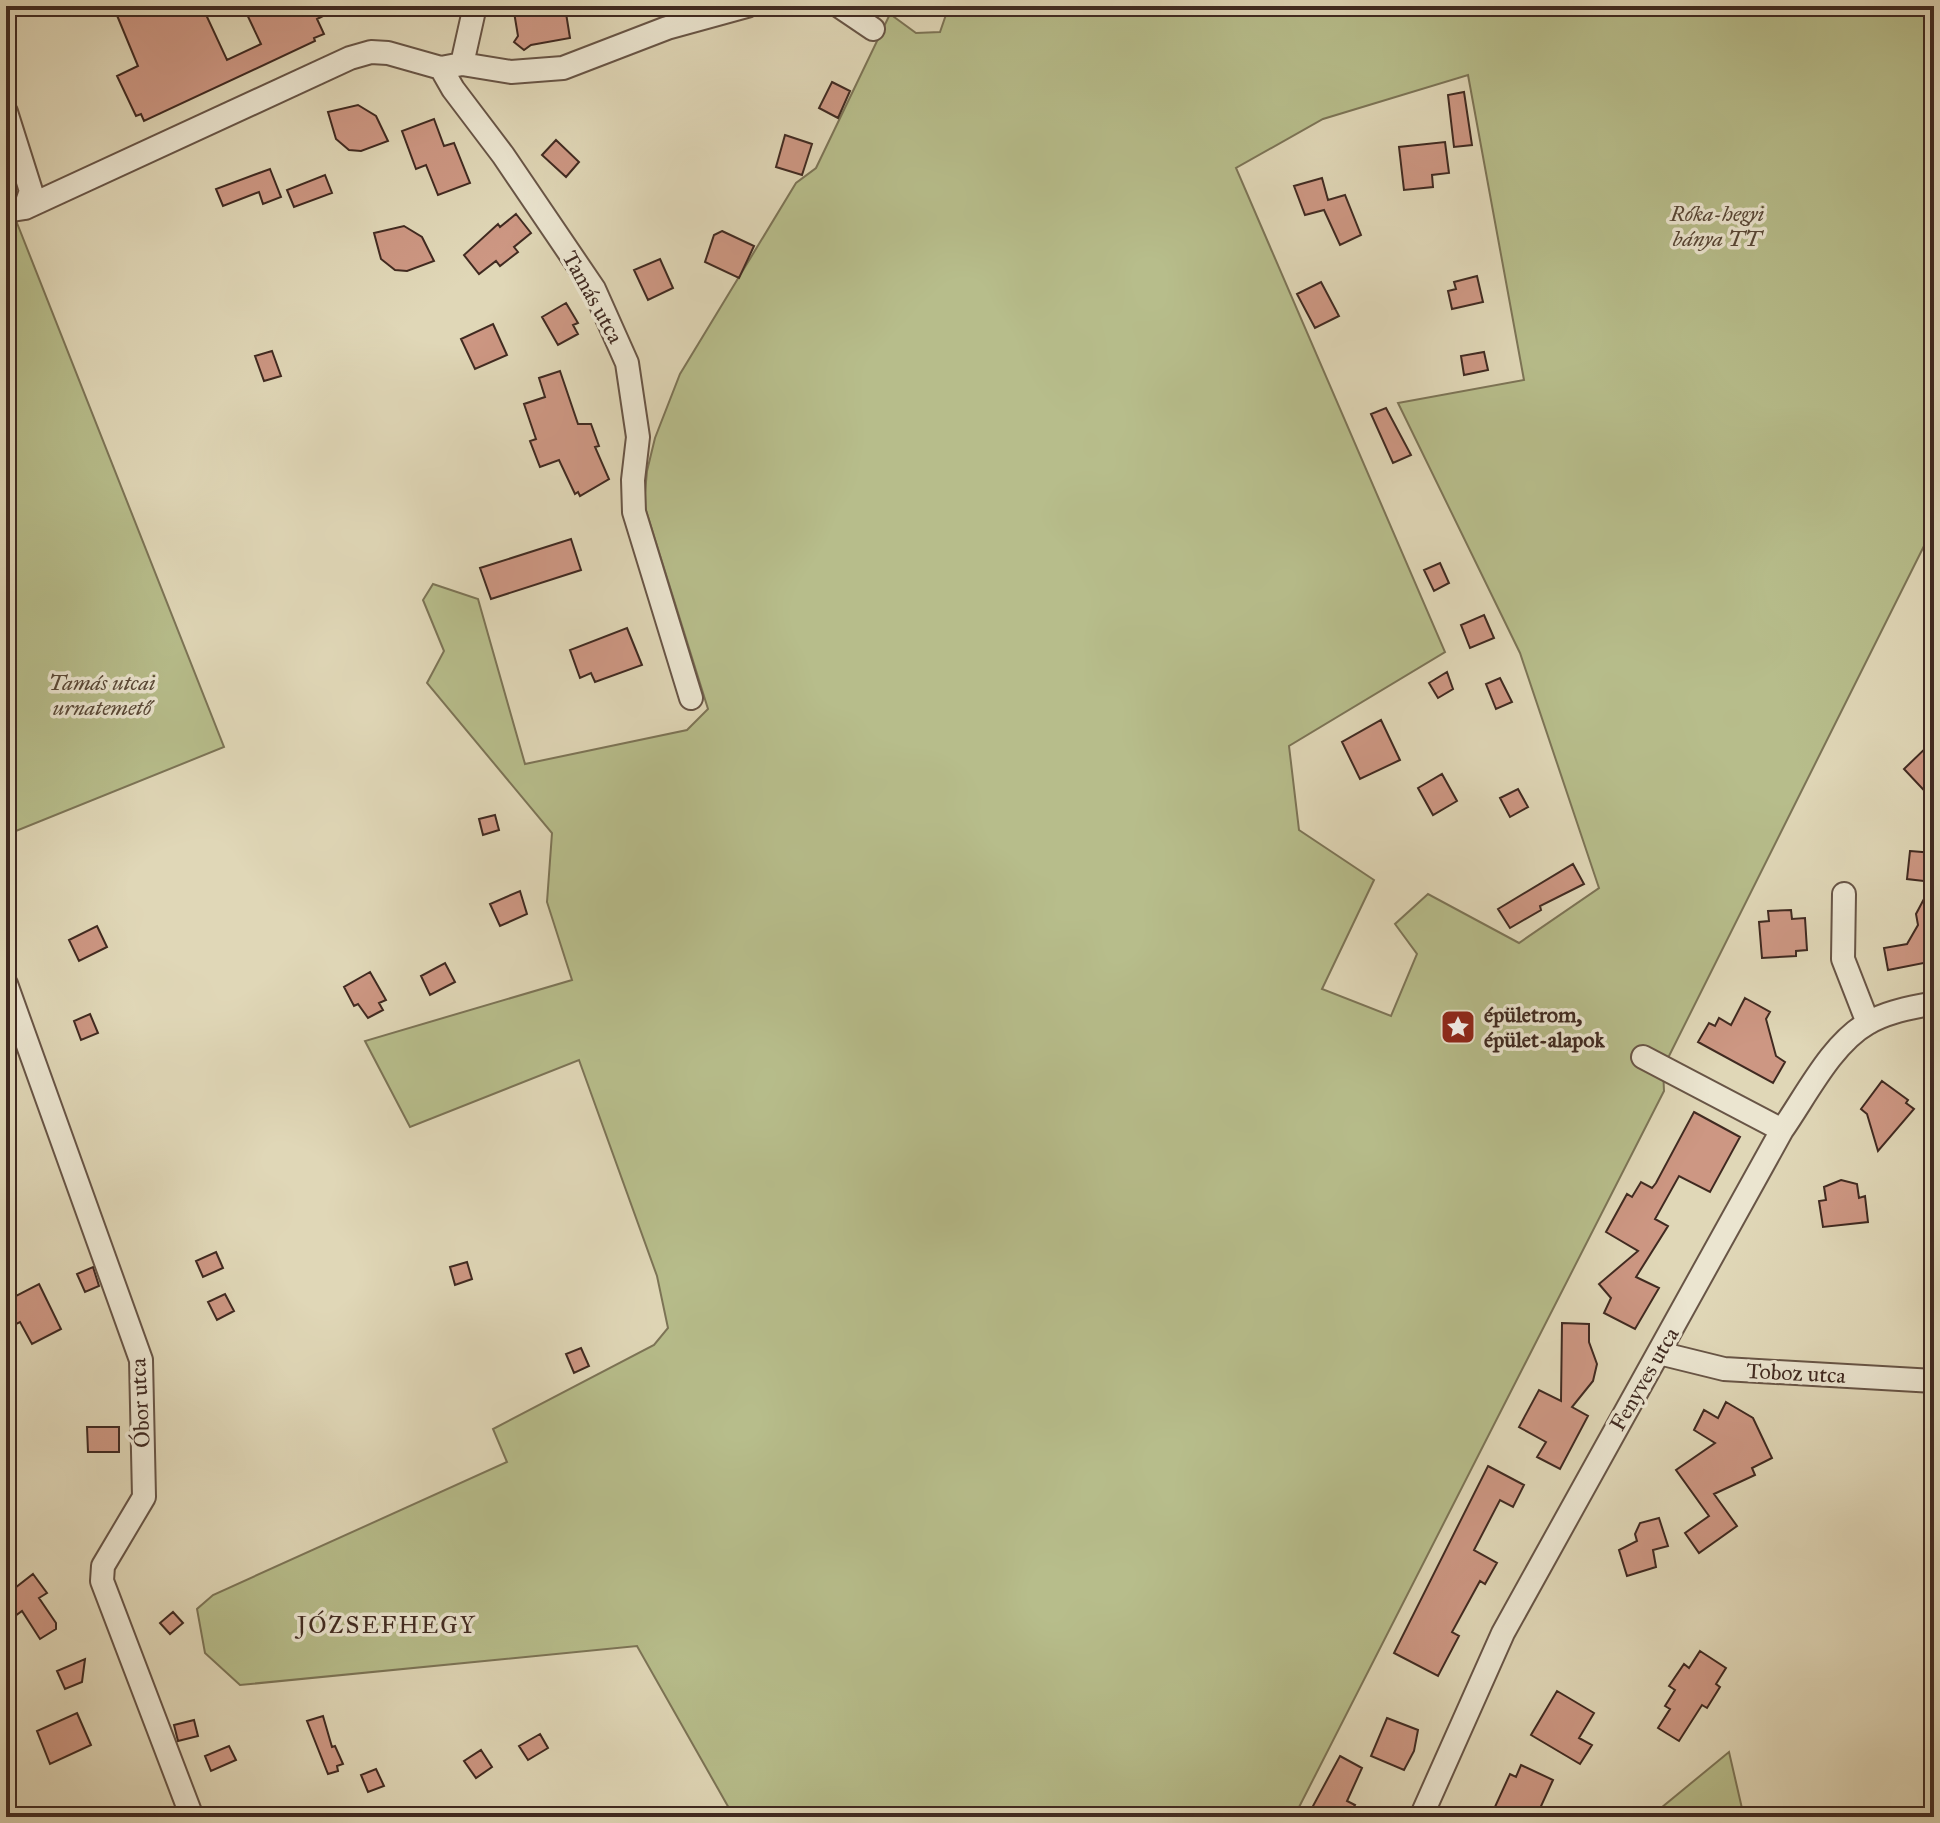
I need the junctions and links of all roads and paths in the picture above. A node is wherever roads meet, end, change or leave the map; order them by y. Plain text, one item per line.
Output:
1 (475, 6) edge
2 (747, 6) edge
3 (839, 6) edge
4 (873, 29) dead end
5 (452, 66) junction
6 (6, 112) edge
7 (16, 209) edge
8 (691, 698) dead end
9 (1844, 894) dead end
10 (6, 984) edge
11 (1934, 1003) edge
12 (1868, 1023) junction
13 (1643, 1057) dead end
14 (1782, 1130) junction
15 (1659, 1353) junction
16 (1934, 1381) edge
17 (192, 1817) edge
18 (1421, 1817) edge

1 - 5 street
2 - 5 street
3 - 4 street
5 - 7 street
5 - 8 street, Tamás utca
6 - 7 street
9 - 12 street
10 - 17 street, Óbor utca
11 - 12 street, Fenyves utca
12 - 14 street, Fenyves utca
13 - 14 street
14 - 15 street, Fenyves utca
15 - 16 street, Toboz utca
15 - 18 street, Fenyves utca

